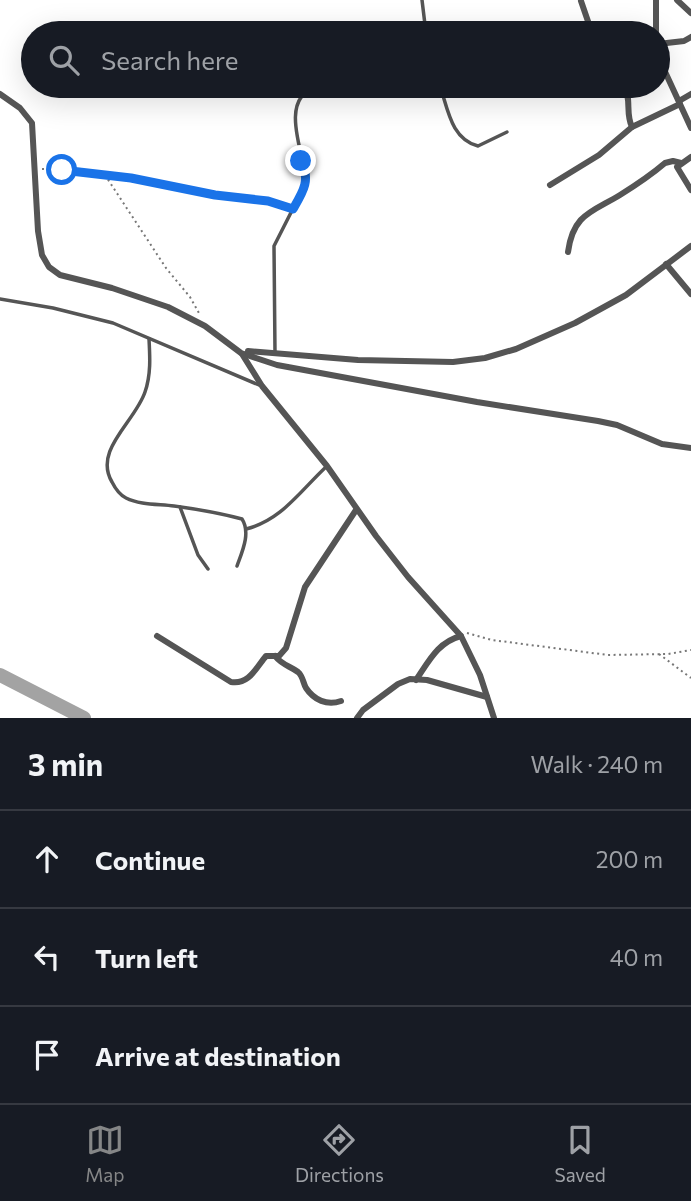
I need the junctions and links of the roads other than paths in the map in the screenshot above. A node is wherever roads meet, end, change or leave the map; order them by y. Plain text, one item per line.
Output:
1 (422, 0) edge
2 (581, 0) edge
3 (656, 0) edge
4 (677, 0) edge
5 (691, 13) edge
6 (424, 21) edge
7 (588, 21) edge
8 (656, 21) edge
9 (691, 37) edge
10 (670, 44) edge
11 (670, 82) edge
12 (0, 94) edge
13 (691, 94) edge
14 (302, 98) edge
15 (444, 98) edge
16 (629, 98) edge
17 (680, 103) junction
18 (632, 127) junction
19 (691, 128) edge
20 (507, 132) dead end
21 (691, 157) edge
22 (681, 163) junction
23 (550, 185) dead end
24 (691, 190) edge
25 (691, 246) edge
26 (568, 252) dead end
27 (666, 264) junction
28 (691, 294) edge
29 (0, 299) edge
30 (149, 339) junction
31 (232, 347) junction
32 (241, 353) junction
33 (275, 353) junction
34 (262, 386) junction
35 (691, 448) edge
36 (327, 467) junction
37 (180, 507) junction
38 (356, 510) junction
39 (246, 530) junction
40 (237, 566) dead end
41 (208, 569) dead end
42 (459, 634) junction
43 (157, 636) dead end
44 (275, 656) junction
45 (416, 680) junction
46 (487, 697) junction
47 (341, 701) dead end
48 (357, 718) edge
49 (494, 718) edge

1 - 6 lane
2 - 7 street
3 - 8 street
4 - 5 street
9 - 10 street
11 - 17 street
12 - 31 street
13 - 17 street
14 - 33 lane
15 - 20 lane
16 - 18 street
17 - 18 street
17 - 19 street
18 - 23 street
21 - 22 street
22 - 24 street
22 - 26 street
25 - 27 street
27 - 28 street
27 - 33 street
29 - 30 lane
30 - 34 lane
30 - 37 lane
31 - 32 street
31 - 33 street
32 - 34 street
32 - 35 street
34 - 36 street
36 - 38 street
36 - 39 lane
37 - 39 lane
37 - 41 lane
38 - 42 street
38 - 44 street
39 - 40 lane
42 - 45 street
42 - 46 street
43 - 44 street
44 - 47 street
45 - 46 street
45 - 48 street
46 - 49 street

